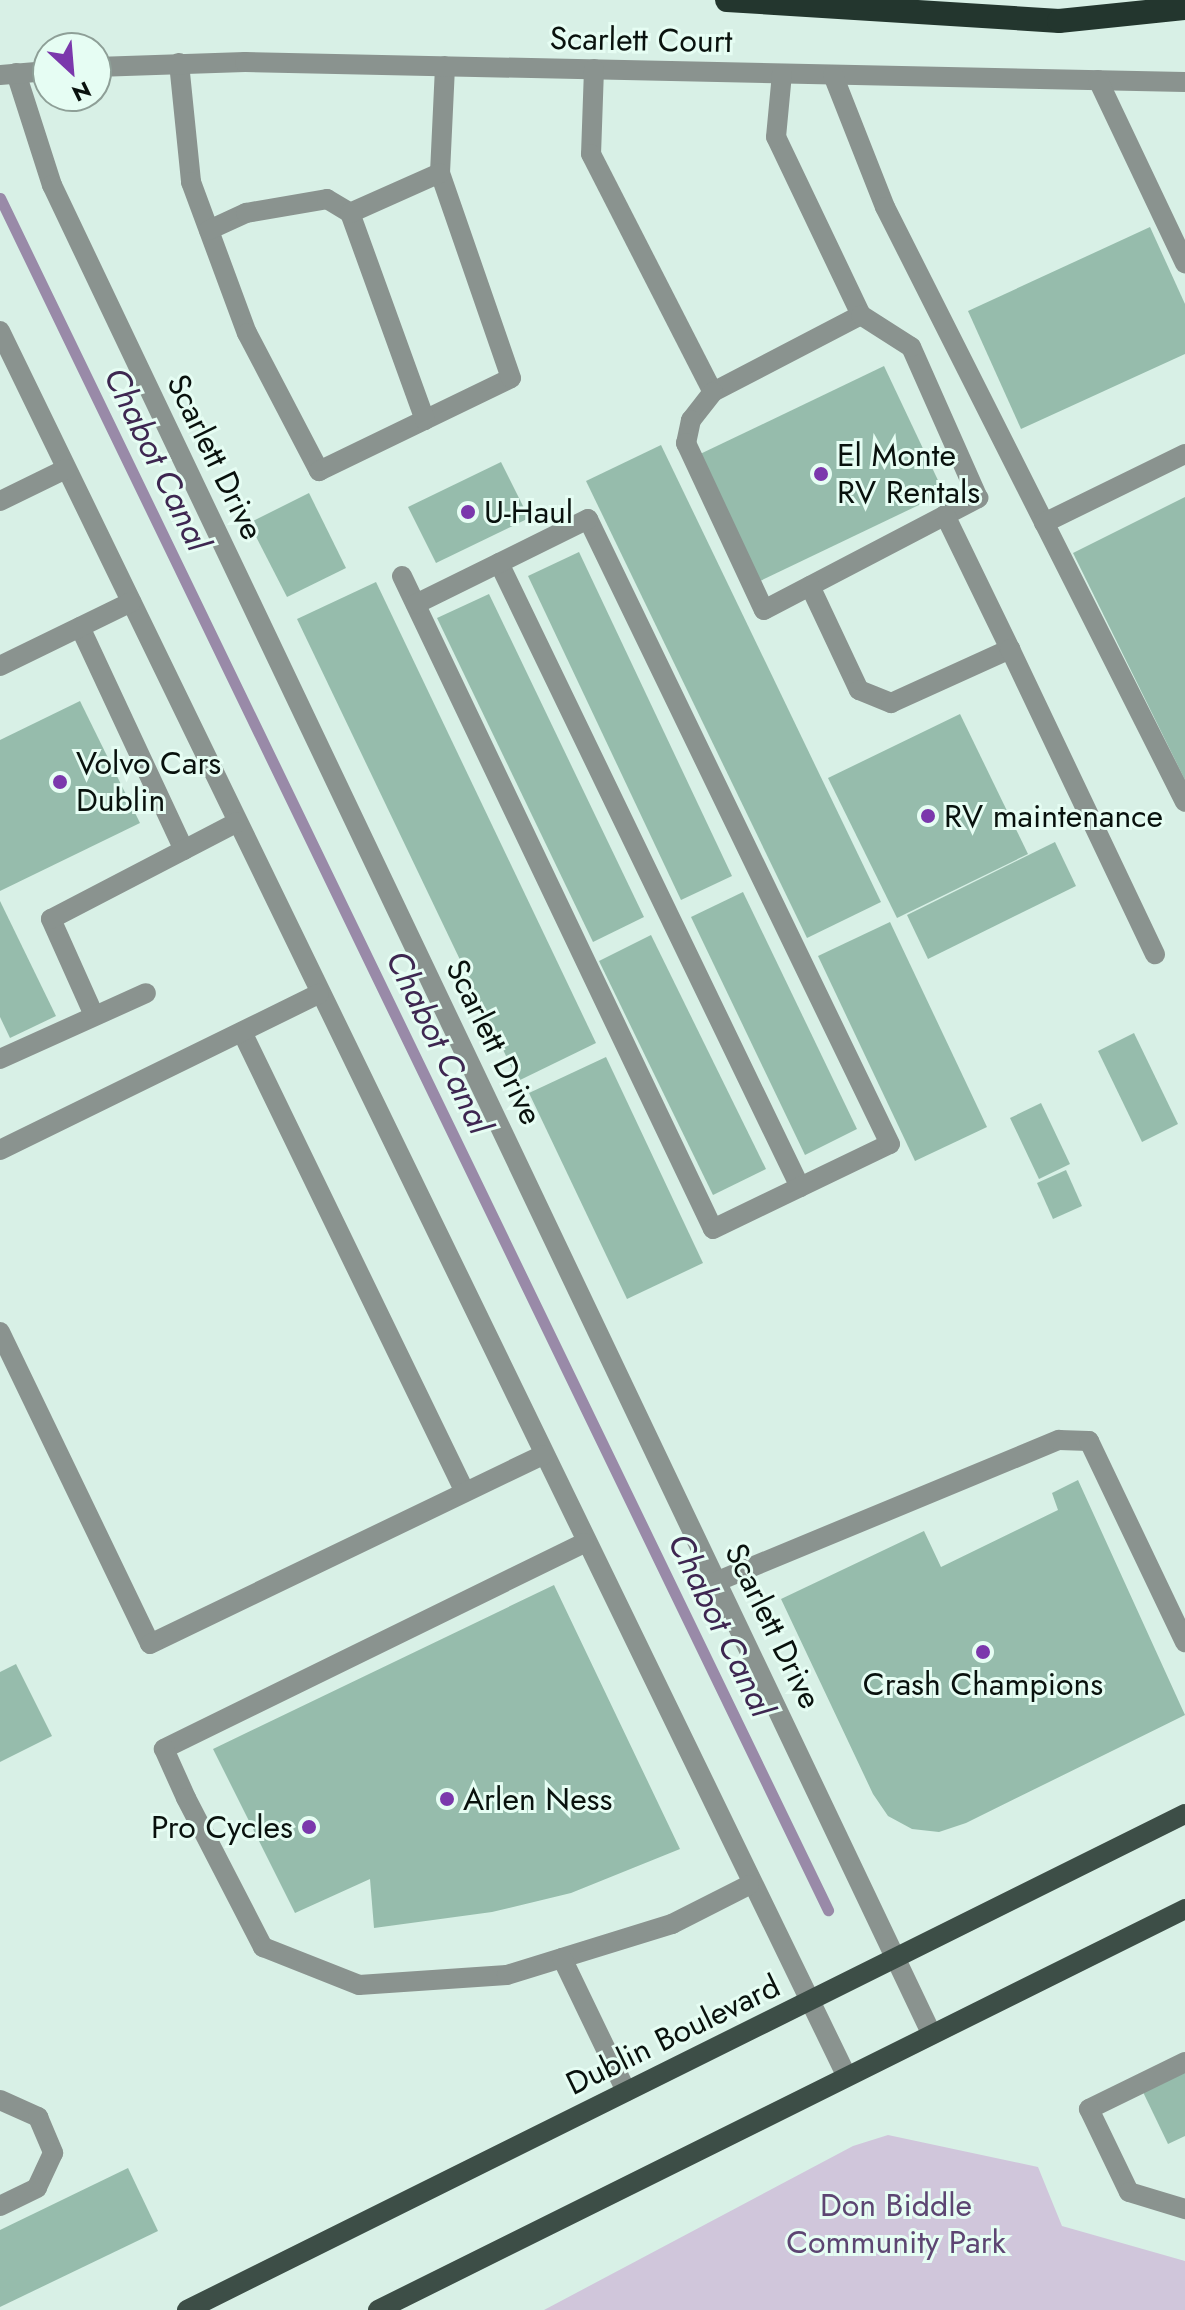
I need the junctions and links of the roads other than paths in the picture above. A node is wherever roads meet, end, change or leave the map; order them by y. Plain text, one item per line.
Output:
1 (727, 0) edge
2 (1185, 8) edge
3 (179, 63) junction
4 (112, 66) edge
5 (445, 66) junction
6 (594, 69) junction
7 (32, 72) edge
8 (8, 74) edge
9 (782, 74) junction
10 (833, 75) junction
11 (1098, 80) junction
12 (1185, 82) edge
13 (440, 173) junction
14 (350, 213) junction
15 (209, 230) junction
16 (1185, 263) edge
17 (861, 315) junction
18 (0, 331) edge
19 (713, 392) junction
20 (425, 420) junction
21 (1185, 454) edge
22 (66, 469) junction
23 (0, 501) edge
24 (945, 515) junction
25 (1044, 523) junction
26 (499, 563) junction
27 (402, 576) dead end
28 (810, 586) junction
29 (131, 602) junction
30 (416, 604) junction
31 (80, 627) junction
32 (1010, 649) junction
33 (0, 666) edge
34 (1185, 802) edge
35 (237, 822) junction
36 (184, 850) junction
37 (1155, 954) dead end
38 (146, 993) dead end
39 (319, 994) junction
40 (93, 1013) junction
41 (242, 1032) junction
42 (0, 1059) edge
43 (0, 1150) edge
44 (800, 1187) junction
45 (0, 1332) edge
46 (543, 1455) junction
47 (465, 1492) junction
48 (584, 1543) junction
49 (718, 1581) junction
50 (1185, 1642) edge
51 (1185, 1814) edge
52 (749, 1885) junction
53 (1185, 1909) edge
54 (896, 1957) junction
55 (562, 1958) junction
56 (812, 2000) junction
57 (930, 2031) junction
58 (1185, 2062) edge
59 (845, 2073) junction
60 (626, 2091) junction
61 (0, 2100) edge
62 (0, 2206) edge
63 (1185, 2209) edge
64 (187, 2310) edge
65 (378, 2310) edge

1 - 2 highway
3 - 4 street, Scarlett Court
3 - 5 street, Scarlett Court
3 - 15 street
5 - 6 street, Scarlett Court
5 - 13 street
6 - 9 street, Scarlett Court
6 - 19 street
7 - 8 street
8 - 49 street, Scarlett Drive
9 - 10 street, Scarlett Court
9 - 17 street
10 - 11 street, Scarlett Court
10 - 25 street
11 - 12 street, Scarlett Court
11 - 16 street
13 - 14 street
13 - 20 street
14 - 15 street
14 - 20 street
15 - 20 street
17 - 19 street
17 - 24 street
18 - 22 street
19 - 28 street
21 - 25 street
22 - 23 street
22 - 29 street
24 - 28 street
24 - 32 street
25 - 34 street
26 - 30 street
26 - 44 street
26 - 44 street
27 - 30 street
28 - 32 street
29 - 31 street
29 - 35 street
30 - 44 street
31 - 33 street
31 - 36 street
32 - 37 street
35 - 36 street
35 - 39 street
36 - 40 street
38 - 40 street
39 - 41 street
39 - 46 street
40 - 42 street
41 - 43 street
41 - 47 street
45 - 47 street
46 - 47 street
46 - 48 street
48 - 52 street
48 - 55 street
49 - 50 street
49 - 54 street, Scarlett Drive
51 - 54 main road, Dublin Boulevard
52 - 55 street
52 - 56 street
53 - 57 main road
54 - 56 main road, Dublin Boulevard
54 - 57 street, Scarlett Drive
55 - 60 street
56 - 59 street
56 - 60 main road, Dublin Boulevard
57 - 59 main road
58 - 63 street
59 - 65 main road
60 - 64 main road, Dublin Boulevard
61 - 62 street

